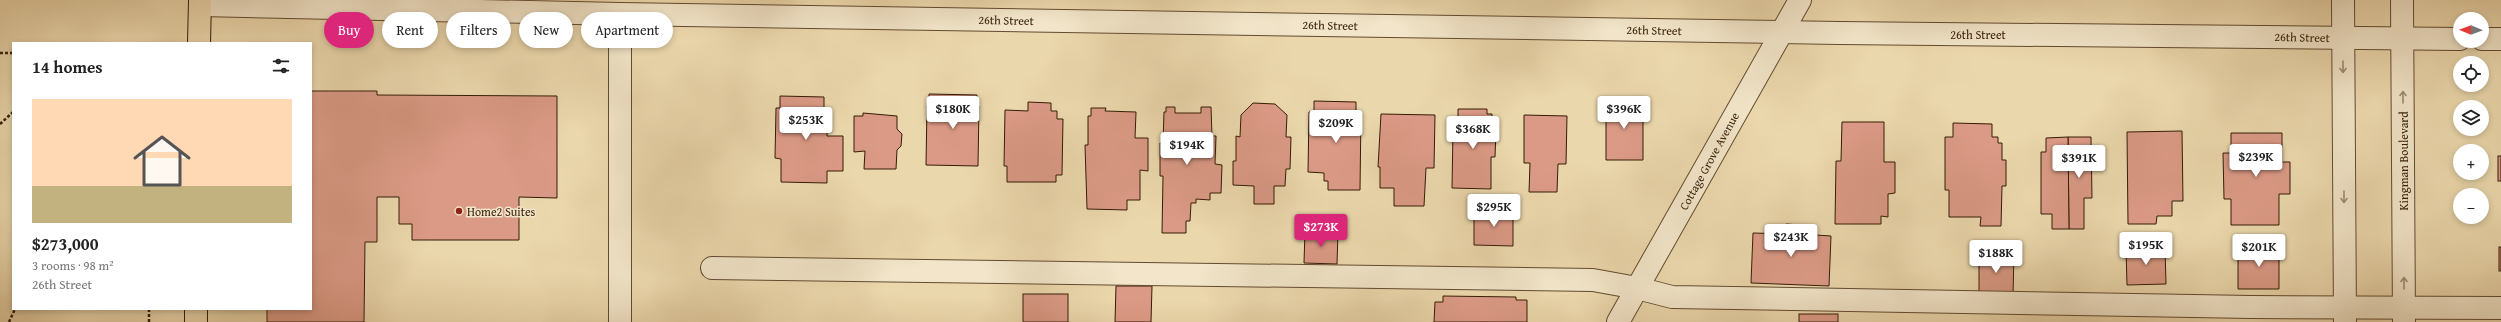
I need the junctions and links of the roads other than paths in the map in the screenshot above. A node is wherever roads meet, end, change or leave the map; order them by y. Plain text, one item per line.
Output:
1 (1800, 0) edge
2 (2343, 0) edge
3 (2402, 0) edge
4 (200, 2) edge
5 (754, 8) edge
6 (665, 12) edge
7 (581, 13) edge
8 (1782, 31) junction
9 (2343, 37) junction
10 (2403, 38) junction
11 (2453, 39) edge
12 (2489, 39) edge
13 (2501, 39) edge
14 (199, 42) edge
15 (620, 48) edge
16 (712, 268) dead end
17 (1637, 288) junction
18 (2501, 308) edge
19 (196, 310) edge
20 (2345, 314) edge
21 (2404, 315) edge
22 (196, 322) edge
23 (620, 322) edge
24 (1618, 322) edge

1 - 8 street, Cottage Grove Avenue
2 - 9 street
3 - 10 street, Kingman Boulevard
4 - 7 street, 26th Street
4 - 14 main road
5 - 6 street, 26th Street
5 - 8 street, 26th Street
8 - 9 street, 26th Street
8 - 17 street, Cottage Grove Avenue
9 - 10 street, 26th Street
9 -> 20 street
10 - 11 street, 26th Street
21 -> 10 street, Kingman Boulevard
12 - 13 street
15 - 23 street
16 - 17 street
17 - 20 street
17 - 24 street, Cottage Grove Avenue
18 - 21 street
19 - 22 main road
20 - 21 street

